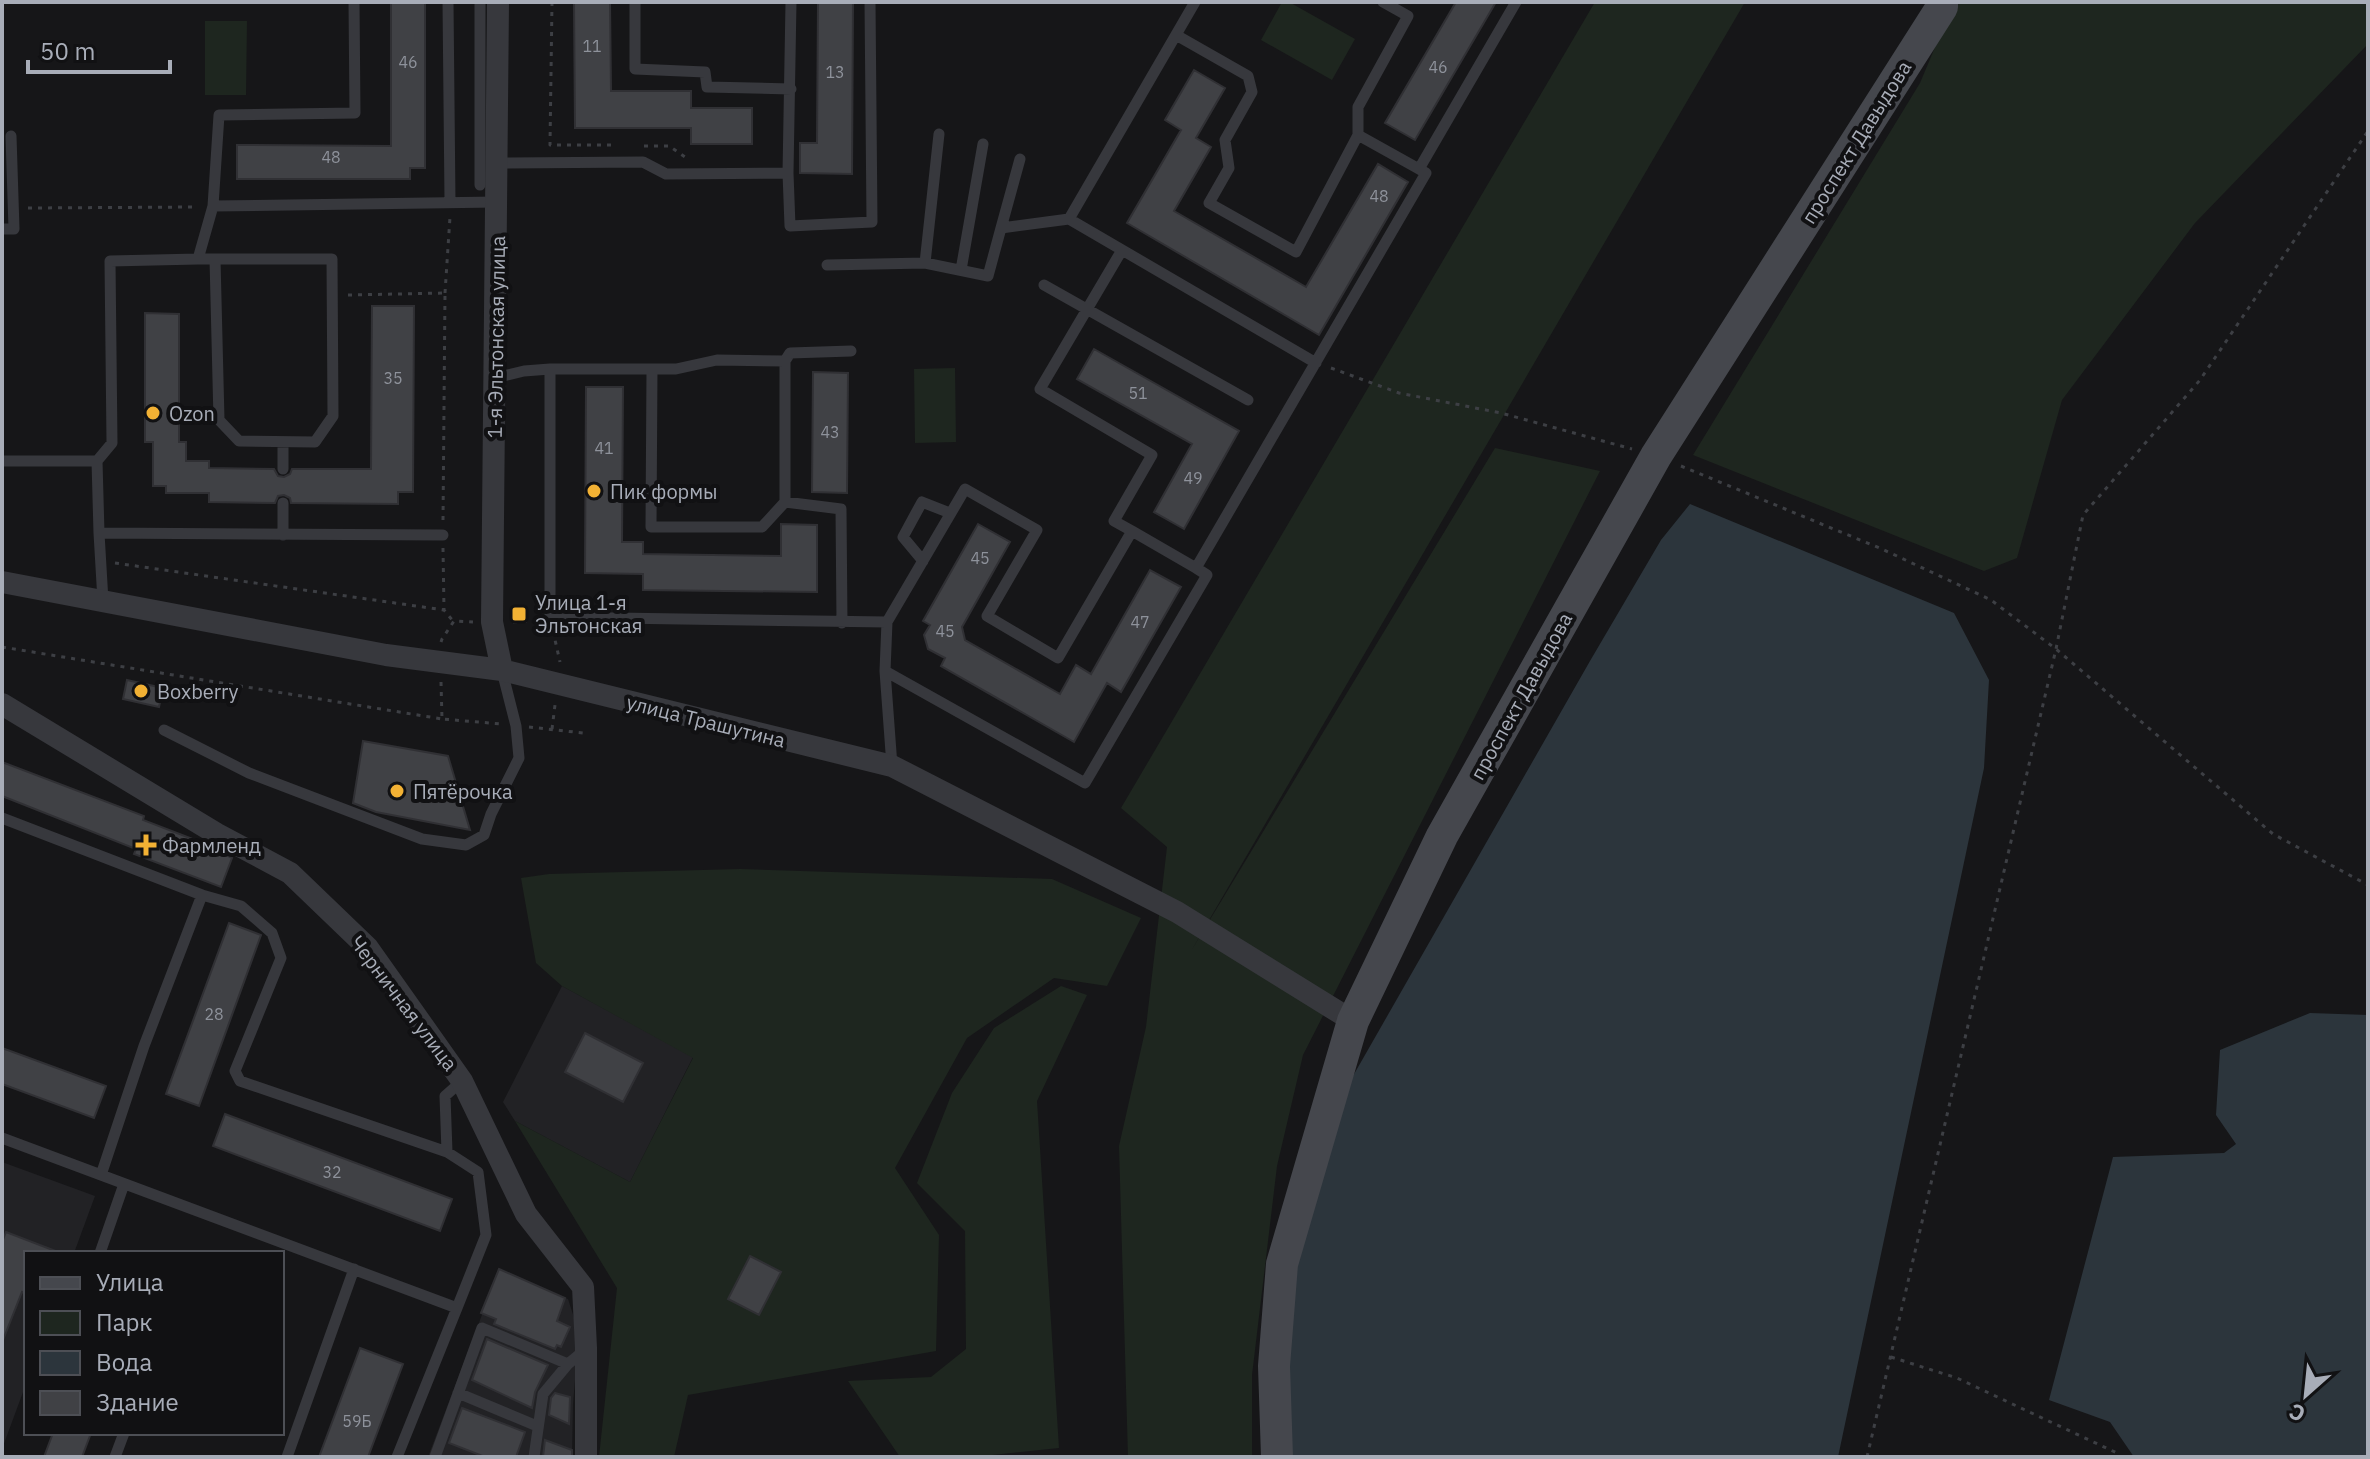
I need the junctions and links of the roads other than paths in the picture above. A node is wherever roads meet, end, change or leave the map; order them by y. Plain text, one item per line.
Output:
1 (354, 2) edge
2 (448, 2) edge
3 (480, 2) edge
4 (498, 2) edge
5 (635, 2) edge
6 (791, 2) edge
7 (870, 2) edge
8 (1195, 2) edge
9 (1383, 2) edge
10 (1516, 2) edge
11 (1942, 2) edge
12 (1176, 35) junction
13 (791, 89) junction
14 (939, 134) dead end
15 (1358, 135) junction
16 (11, 136) dead end
17 (983, 144) dead end
18 (1020, 159) dead end
19 (498, 163) junction
20 (1419, 169) junction
21 (788, 173) junction
22 (480, 185) dead end
23 (450, 202) junction
24 (498, 202) junction
25 (213, 206) junction
26 (1069, 219) junction
27 (1001, 228) junction
28 (2, 229) edge
29 (1122, 250) junction
30 (198, 259) junction
31 (215, 259) junction
32 (925, 263) junction
33 (827, 265) dead end
34 (961, 270) junction
35 (1044, 285) dead end
36 (1087, 310) junction
37 (851, 351) dead end
38 (785, 361) junction
39 (1316, 363) junction
40 (550, 369) junction
41 (652, 369) junction
42 (495, 378) junction
43 (1248, 400) dead end
44 (283, 442) junction
45 (2, 461) edge
46 (97, 461) junction
47 (283, 469) dead end
48 (785, 502) junction
49 (283, 503) dead end
50 (950, 513) junction
51 (1132, 531) junction
52 (99, 533) junction
53 (283, 535) junction
54 (443, 535) road end
55 (923, 561) junction
56 (1196, 568) junction
57 (2, 582) edge
58 (103, 601) junction
59 (887, 622) junction
60 (842, 623) junction
61 (502, 670) junction
62 (885, 671) junction
63 (2, 704) edge
64 (164, 730) dead end
65 (892, 766) junction
66 (2, 818) edge
67 (202, 895) junction
68 (1353, 1021) junction
69 (462, 1081) junction
70 (2, 1138) edge
71 (447, 1152) junction
72 (101, 1175) junction
73 (124, 1184) junction
74 (101, 1251) edge
75 (354, 1269) junction
76 (457, 1308) junction
77 (586, 1348) junction
78 (568, 1364) junction
79 (458, 1393) junction
80 (537, 1426) junction
81 (123, 1435) edge
82 (115, 1457) edge
83 (287, 1457) edge
84 (397, 1457) edge
85 (435, 1457) edge
86 (534, 1457) edge
87 (586, 1457) edge
88 (1277, 1457) edge

1 - 25 lane
2 - 23 lane
3 - 22 lane
4 - 19 street, 1-я Эльтонская улица
5 - 13 lane
6 - 13 lane
7 - 21 lane
8 - 12 lane
9 - 15 lane
10 - 20 lane
11 - 68 street, проспект Давыдова
12 - 15 lane
12 - 26 lane
13 - 21 lane
14 - 32 lane
15 - 20 lane
16 - 28 lane
17 - 34 lane
18 - 27 lane
19 - 21 lane
19 - 24 street, 1-я Эльтонская улица
20 - 39 lane
23 - 24 lane
23 - 25 lane
24 - 42 street, 1-я Эльтонская улица
25 - 30 lane
26 - 27 lane
26 - 29 lane
27 - 34 lane
29 - 36 lane
29 - 39 lane
30 - 31 lane
30 - 46 lane
31 - 44 lane
31 - 44 lane
32 - 33 lane
32 - 34 lane
35 - 36 lane
36 - 43 lane
36 - 51 lane
37 - 38 lane
38 - 41 lane
38 - 48 lane
39 - 56 lane
40 - 41 lane
40 - 42 lane
40 - 60 lane
41 - 48 lane
42 - 61 street, 1-я Эльтонская улица
44 - 47 lane
45 - 46 lane
46 - 52 lane
48 - 60 lane
49 - 53 lane
50 - 51 lane
50 - 55 lane
50 - 55 lane
51 - 56 lane
52 - 53 lane
52 - 58 lane
53 - 54 lane
55 - 59 lane
56 - 62 lane
57 - 58 street, улица Трашутина
58 - 61 street, улица Трашутина
59 - 60 lane
59 - 62 lane
61 - 64 lane
61 - 65 street, улица Трашутина
62 - 65 lane
63 - 69 street, Черничная улица
65 - 68 street, улица Трашутина
66 - 67 lane
67 - 71 lane
67 - 72 lane
68 - 88 street, проспект Давыдова
69 - 71 lane
69 - 77 street, Черничная улица
70 - 72 lane
71 - 76 lane
72 - 73 lane
73 - 74 lane
73 - 75 lane
75 - 76 lane
75 - 83 lane
76 - 84 lane
77 - 78 lane
77 - 87 street, Черничная улица
78 - 79 lane
78 - 80 lane
79 - 80 lane
79 - 85 lane
80 - 86 lane
81 - 82 lane

